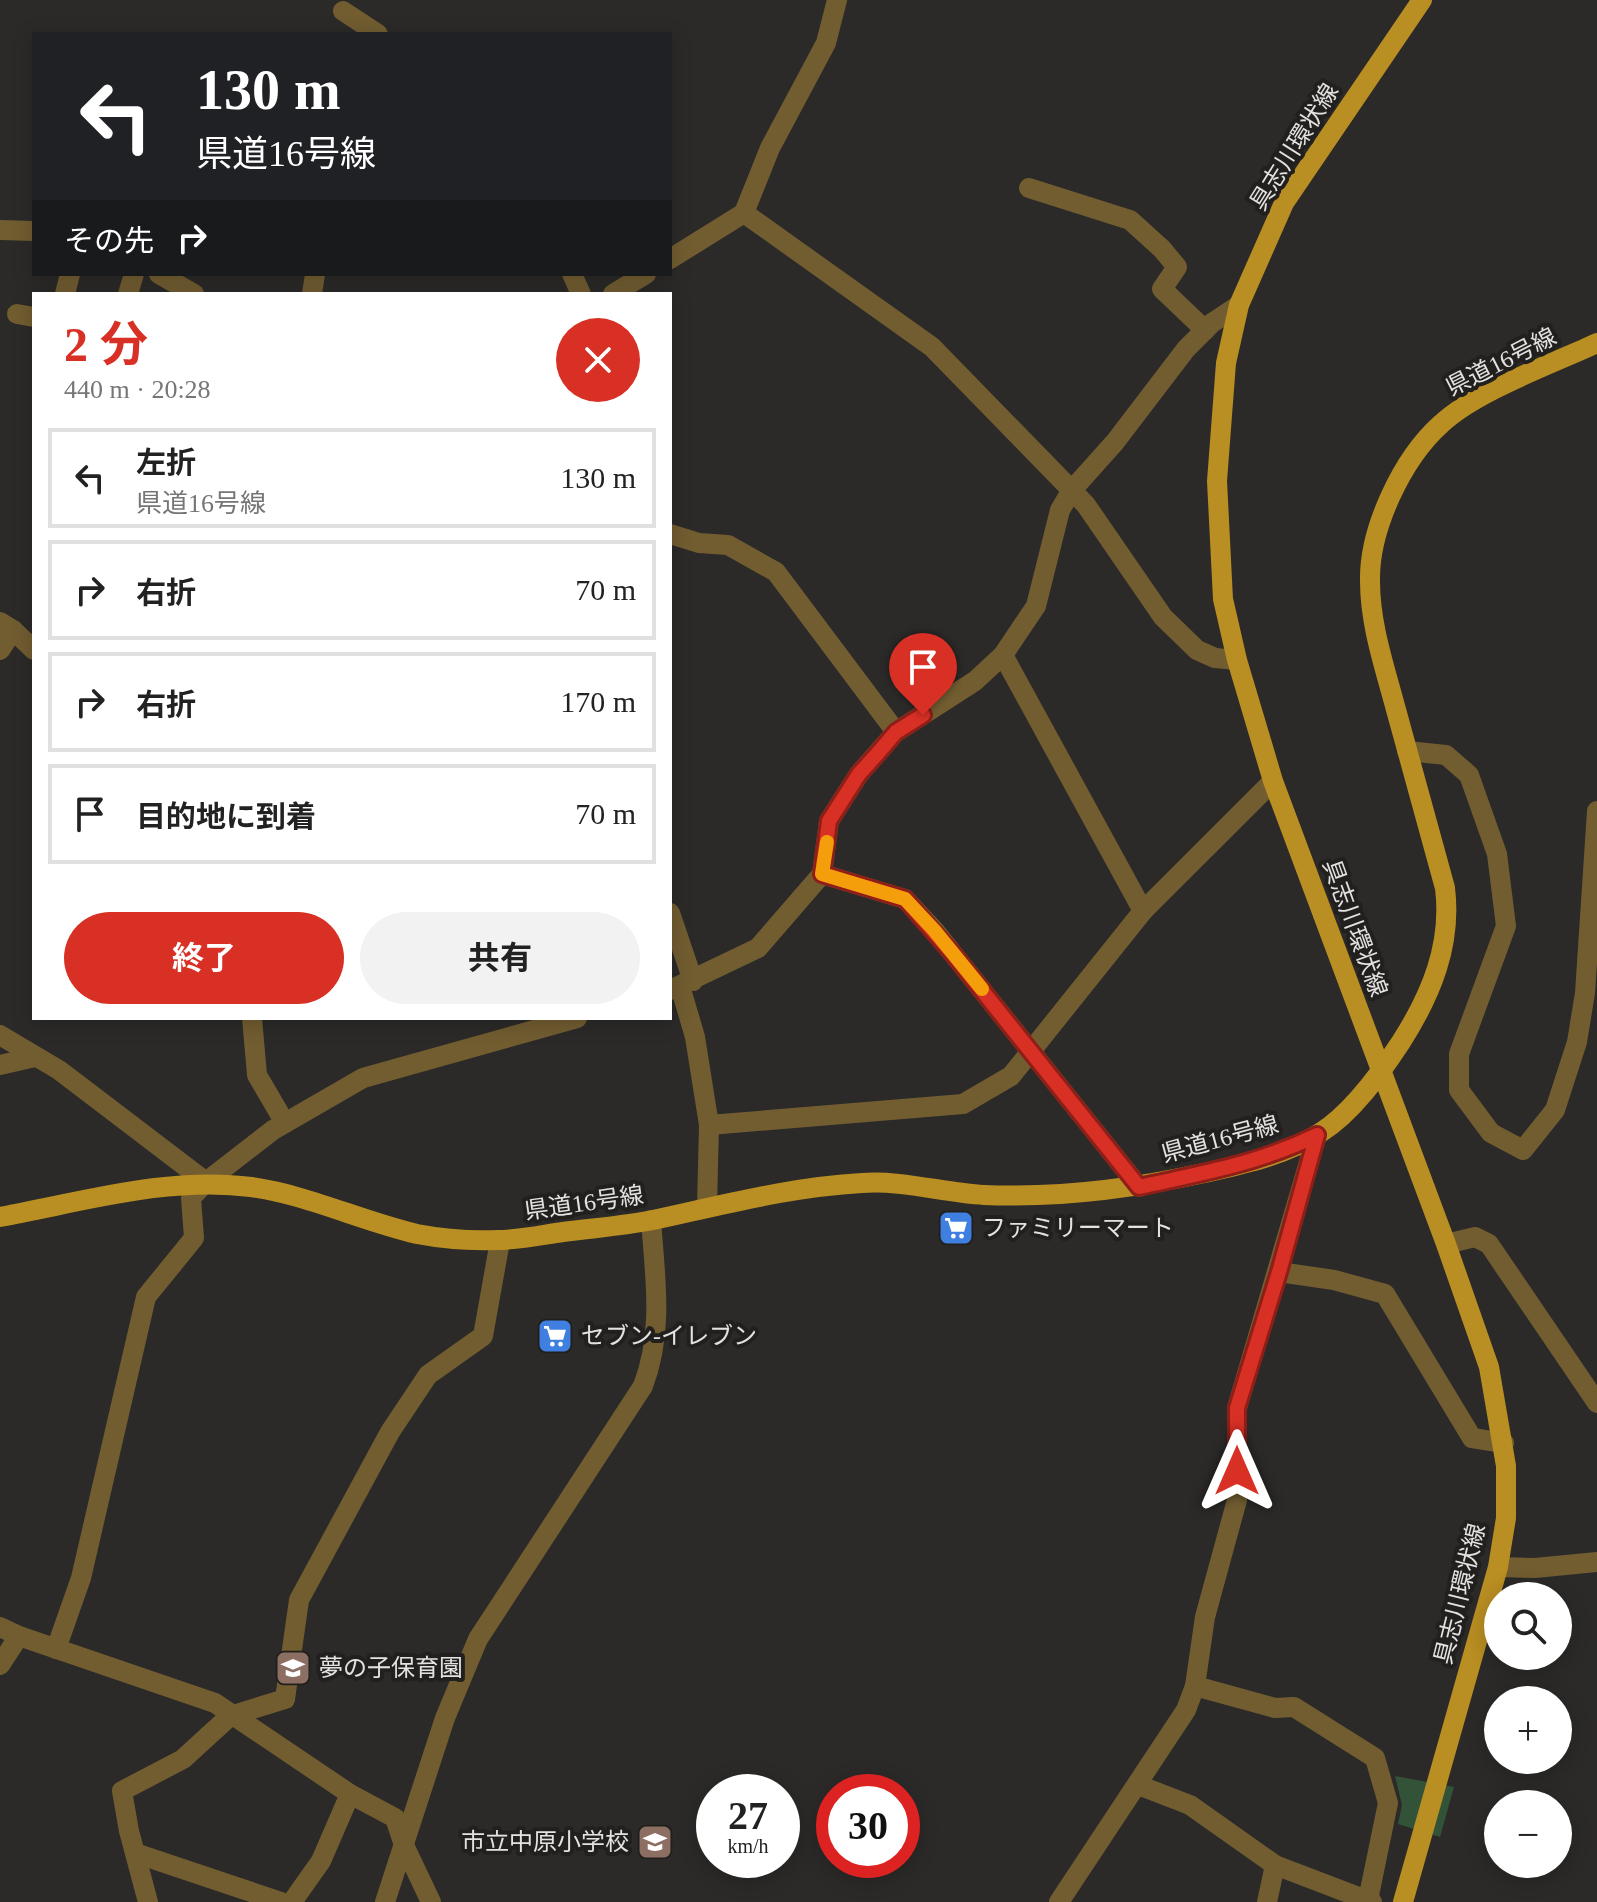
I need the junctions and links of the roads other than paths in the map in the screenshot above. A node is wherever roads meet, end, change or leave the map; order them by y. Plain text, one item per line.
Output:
1 (837, 0) edge
2 (1422, 0) edge
3 (344, 6) edge
4 (341, 32) edge
5 (376, 32) edge
6 (1029, 188) dead end
7 (744, 213) junction
8 (0, 230) edge
9 (32, 231) edge
10 (672, 258) edge
11 (162, 276) edge
12 (643, 276) edge
13 (190, 292) edge
14 (616, 292) edge
15 (1239, 305) junction
16 (1205, 330) junction
17 (1597, 343) edge
18 (1072, 490) junction
19 (672, 535) edge
20 (7, 626) edge
21 (32, 648) edge
22 (0, 650) edge
23 (1003, 655) junction
24 (1237, 660) junction
25 (896, 732) junction
26 (1407, 751) junction
27 (1273, 781) junction
28 (1597, 811) edge
29 (822, 874) junction
30 (1143, 911) junction
31 (672, 926) edge
32 (681, 986) edge
33 (1591, 994) edge
34 (252, 1020) edge
35 (570, 1020) edge
36 (0, 1035) edge
37 (1031, 1051) junction
38 (35, 1057) junction
39 (0, 1065) edge
40 (1380, 1070) junction
41 (285, 1123) junction
42 (709, 1125) junction
43 (1317, 1135) junction
44 (206, 1182) junction
45 (1139, 1187) junction
46 (707, 1206) junction
47 (0, 1217) edge
48 (651, 1220) junction
49 (500, 1241) junction
50 (1446, 1244) junction
51 (1279, 1272) junction
52 (1597, 1403) edge
53 (1504, 1443) junction
54 (1597, 1562) edge
55 (1498, 1567) junction
56 (0, 1627) edge
57 (19, 1636) junction
58 (56, 1649) junction
59 (0, 1665) edge
60 (1195, 1686) junction
61 (230, 1716) junction
62 (1138, 1785) junction
63 (350, 1794) junction
64 (404, 1845) junction
65 (135, 1853) junction
66 (1275, 1865) junction
67 (1370, 1901) edge
68 (148, 1902) edge
69 (281, 1902) edge
70 (292, 1902) edge
71 (385, 1902) edge
72 (431, 1902) edge
73 (1059, 1902) edge
74 (1267, 1902) edge
75 (1403, 1902) edge

1 - 7 street
2 - 15 main road, 具志川環状線
3 - 4 street
3 - 5 street
6 - 16 street
7 - 10 street
7 - 18 street
8 - 9 street
11 - 13 street
12 - 14 street
15 - 16 street
15 - 24 main road, 具志川環状線
16 - 18 street
17 - 26 main road, 県道16号線
18 - 23 street
18 - 24 street
19 - 25 street
20 - 21 street
20 - 22 street
23 - 25 street
23 - 30 street
24 - 27 main road, 具志川環状線
25 - 29 street
26 - 33 street
26 - 40 main road, 県道16号線
27 - 30 street
27 - 40 main road, 具志川環状線
28 - 33 street
29 - 32 street
29 - 37 street
30 - 37 street
31 - 32 street
32 - 42 street
34 - 41 street
35 - 41 street
36 - 38 street
37 - 42 street
37 - 45 street
38 - 39 street
38 - 44 street
40 - 43 main road, 県道16号線
40 - 50 main road, 具志川環状線
41 - 44 street
42 - 46 street
43 - 45 main road, 県道16号線
43 - 51 street
44 - 47 main road, 県道16号線
44 - 49 main road, 県道16号線
44 - 58 street
45 - 46 main road, 県道16号線
46 - 48 main road, 県道16号線
48 - 49 main road, 県道16号線
48 - 64 street
49 - 61 street
50 - 52 street
50 - 53 main road, 具志川環状線
51 - 53 street
51 - 60 street
53 - 55 main road, 具志川環状線
54 - 55 street
55 - 75 main road, 具志川環状線
56 - 57 street
57 - 58 street
57 - 59 street
58 - 61 street
60 - 62 street
60 - 67 street
61 - 63 street
61 - 65 street
62 - 66 street
62 - 73 street
63 - 64 street
63 - 70 street
64 - 71 street
64 - 72 street
65 - 68 street
65 - 69 street
66 - 67 street
66 - 74 street

